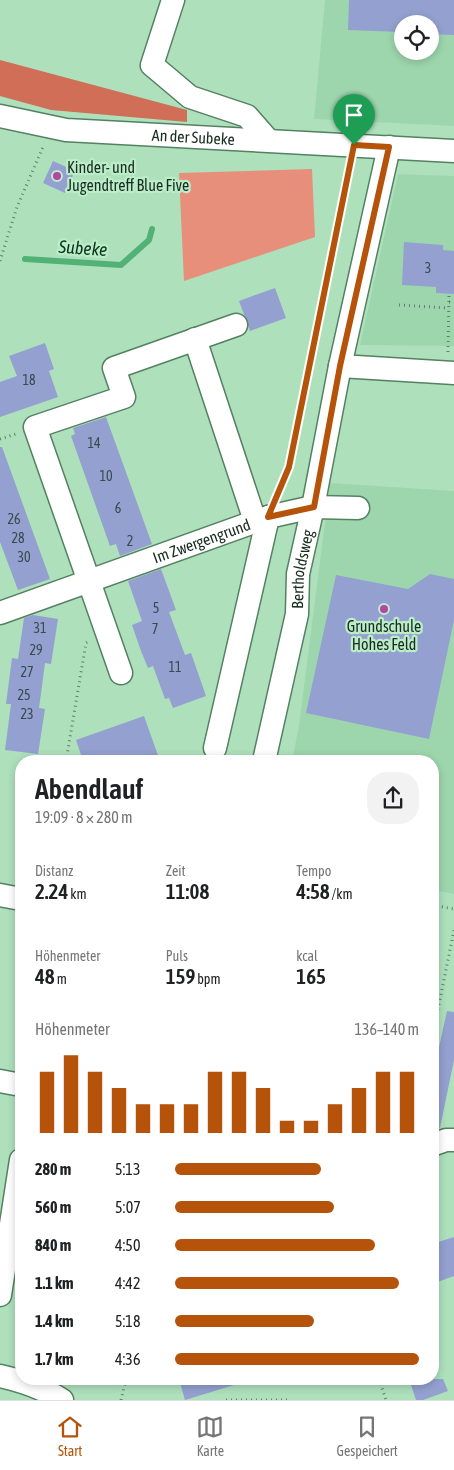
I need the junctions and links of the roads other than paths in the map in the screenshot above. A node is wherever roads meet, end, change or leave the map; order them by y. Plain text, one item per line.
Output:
1 (173, 0) edge
2 (0, 116) edge
3 (268, 140) junction
4 (389, 147) junction
5 (454, 151) edge
6 (236, 325) dead end
7 (195, 340) junction
8 (340, 366) junction
9 (451, 373) edge
10 (314, 507) junction
11 (358, 508) dead end
12 (262, 519) junction
13 (90, 579) junction
14 (0, 613) edge
15 (121, 672) dead end
16 (215, 748) dead end
17 (265, 755) edge
18 (0, 895) edge
19 (15, 898) edge
20 (0, 1081) edge
21 (15, 1084) edge
22 (454, 1140) edge
23 (439, 1142) edge
24 (15, 1194) edge
25 (2, 1267) edge
26 (0, 1295) edge
27 (0, 1376) edge
28 (15, 1379) edge
29 (31, 1385) edge
30 (62, 1400) edge

1 - 3 street
2 - 3 street, An der Subeke
3 - 4 street, An der Subeke
4 - 5 street
4 - 8 street, Bertholdsweg
6 - 7 street
7 - 12 street
7 - 13 street
8 - 9 street
8 - 10 street, Bertholdsweg
10 - 11 street, Im Zwergengrund
10 - 12 street, Im Zwergengrund
10 - 17 street, Bertholdsweg
12 - 13 street, Im Zwergengrund
12 - 16 street
13 - 14 street, Im Zwergengrund
13 - 15 street
18 - 19 street
20 - 21 street
22 - 23 street
24 - 25 street
25 - 26 street
27 - 28 street
29 - 30 street

